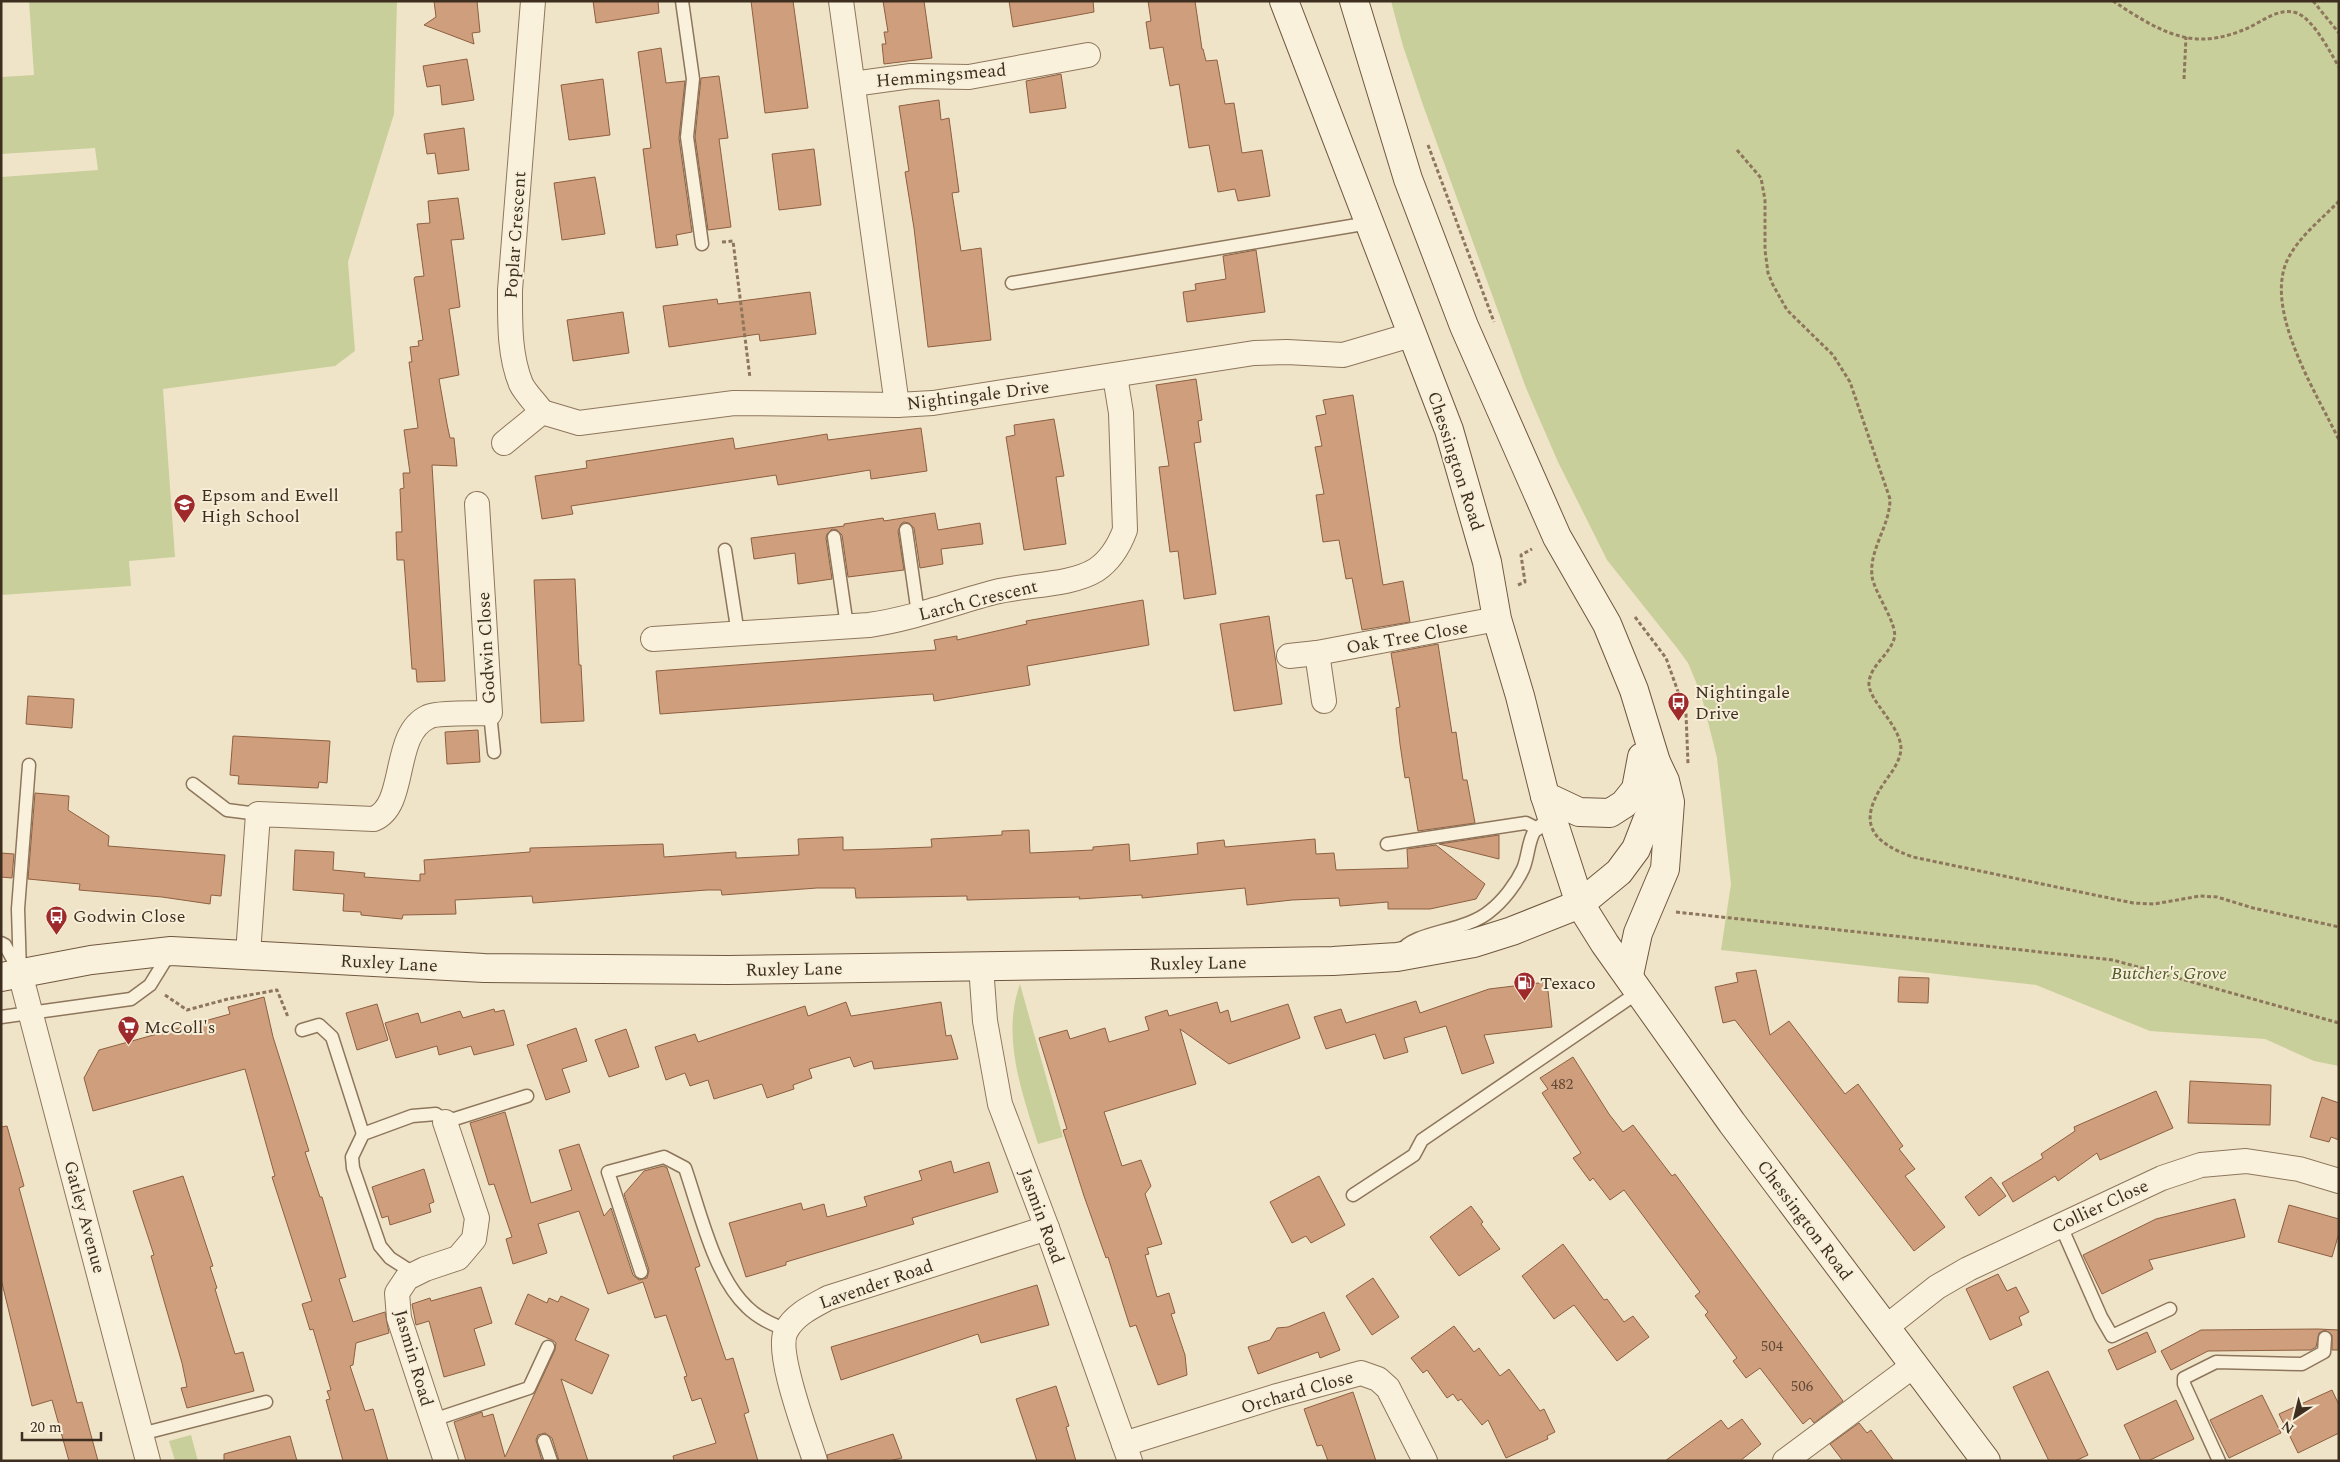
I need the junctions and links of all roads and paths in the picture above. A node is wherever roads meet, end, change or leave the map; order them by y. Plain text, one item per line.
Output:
1 (533, 1) edge
2 (682, 1) edge
3 (842, 1) edge
4 (1284, 1) edge
5 (1354, 1) edge
6 (2113, 1) edge
7 (2313, 1) edge
8 (2339, 33) edge
9 (2186, 37) junction
10 (1088, 55) dead end
11 (2339, 67) edge
12 (2184, 79) dead end
13 (853, 84) junction
14 (1426, 139) dead end
15 (1737, 150) dead end
16 (2339, 201) edge
17 (1369, 223) junction
18 (702, 244) joint
19 (1012, 283) dead end
20 (1495, 324) dead end
21 (1411, 335) junction
22 (1115, 376) junction
23 (753, 403) junction
24 (897, 405) junction
25 (542, 412) junction
26 (2339, 440) edge
27 (504, 443) dead end
28 (477, 504) dead end
29 (906, 530) dead end
30 (834, 537) dead end
31 (1537, 546) dead end
32 (725, 550) dead end
33 (1510, 587) dead end
34 (918, 614) junction
35 (1497, 619) junction
36 (847, 626) junction
37 (738, 634) junction
38 (653, 639) dead end
39 (1316, 653) junction
40 (1289, 656) dead end
41 (1324, 701) dead end
42 (490, 713) junction
43 (1642, 713) junction
44 (494, 752) dead end
45 (1656, 762) junction
46 (29, 765) dead end
47 (193, 784) dead end
48 (258, 814) junction
49 (1545, 814) junction
50 (1387, 844) dead end
51 (1580, 904) junction
52 (1667, 912) dead end
53 (2339, 927) edge
54 (1, 943) edge
55 (171, 952) junction
56 (248, 954) junction
57 (1397, 957) junction
58 (982, 966) junction
59 (11, 975) edge
60 (1634, 983) junction
61 (150, 985) junction
62 (29, 1014) junction
63 (1, 1017) edge
64 (2339, 1023) edge
65 (302, 1030) joint
66 (527, 1096) dead end
67 (445, 1122) junction
68 (364, 1134) junction
69 (2339, 1181) edge
70 (1353, 1195) dead end
71 (2060, 1224) junction
72 (1047, 1228) junction
73 (641, 1272) dead end
74 (415, 1274) junction
75 (2170, 1309) dead end
76 (1884, 1328) junction
77 (786, 1330) junction
78 (2325, 1338) dead end
79 (548, 1347) dead end
80 (1913, 1366) junction
81 (266, 1402) dead end
82 (432, 1420) junction
83 (141, 1434) junction
84 (544, 1441) dead end
85 (1127, 1452) edge
86 (148, 1461) edge
87 (446, 1461) edge
88 (551, 1461) edge
89 (815, 1461) edge
90 (1425, 1461) edge
91 (1785, 1461) edge
92 (1986, 1461) edge
93 (2219, 1461) edge

1 - 25 street, Poplar Crescent
2 - 18 lane
3 - 13 street
4 - 17 main road, Chessington Road
5 - 43 main road
6 - 9 path
7 - 8 path
9 - 11 path
9 - 12 path
10 - 13 street, Hemmingsmead
13 - 24 street
14 - 20 path
15 - 53 path
16 - 26 path
17 - 19 lane
17 - 21 main road, Chessington Road
18 - 23 path
21 - 22 street, Nightingale Drive
21 - 35 main road, Chessington Road
22 - 24 street, Nightingale Drive
22 - 34 street, Larch Crescent
23 - 24 street, Nightingale Drive
23 - 25 street, Nightingale Drive
25 - 27 street
28 - 42 street, Godwin Close
29 - 34 lane
30 - 36 lane
31 - 33 path
32 - 37 lane
34 - 36 street, Larch Crescent
35 - 39 street, Oak Tree Close
35 - 49 main road, Chessington Road
36 - 37 street, Larch Crescent
37 - 38 street, Larch Crescent
39 - 40 street, Oak Tree Close
39 - 41 street
42 - 44 lane
42 - 48 street, Godwin Close
43 - 45 main road
43 - 49 main road
45 - 51 main road
45 - 60 main road
46 - 59 lane
47 - 48 lane
48 - 56 street
49 - 50 lane
49 - 51 main road, Chessington Road
49 - 57 lane
51 - 57 main road, Ruxley Lane
51 - 60 main road, Chessington Road
52 - 64 path
54 - 59 lane
55 - 56 main road, Ruxley Lane
55 - 59 main road, Ruxley Lane
55 - 61 lane
56 - 58 main road, Ruxley Lane
57 - 58 main road, Ruxley Lane
58 - 72 street, Jasmin Road
59 - 62 street, Gatley Avenue
60 - 70 lane
60 - 76 main road, Chessington Road
61 - 62 lane
61 - 65 path
62 - 63 lane
62 - 83 street, Gatley Avenue
65 - 68 lane
66 - 67 lane
67 - 68 lane
67 - 74 street, Jasmin Road
68 - 74 lane
69 - 71 street, Collier Close
71 - 75 lane
71 - 76 street, Collier Close
72 - 77 street, Lavender Road
72 - 85 street, Jasmin Road
73 - 77 lane
74 - 82 street, Jasmin Road
76 - 80 main road, Chessington Road
77 - 89 street
78 - 93 lane
79 - 82 lane
80 - 91 street
80 - 92 main road, Chessington Road
81 - 83 lane
82 - 87 street, Jasmin Road
83 - 86 street, Gatley Avenue
84 - 88 lane
85 - 90 street, Orchard Close

